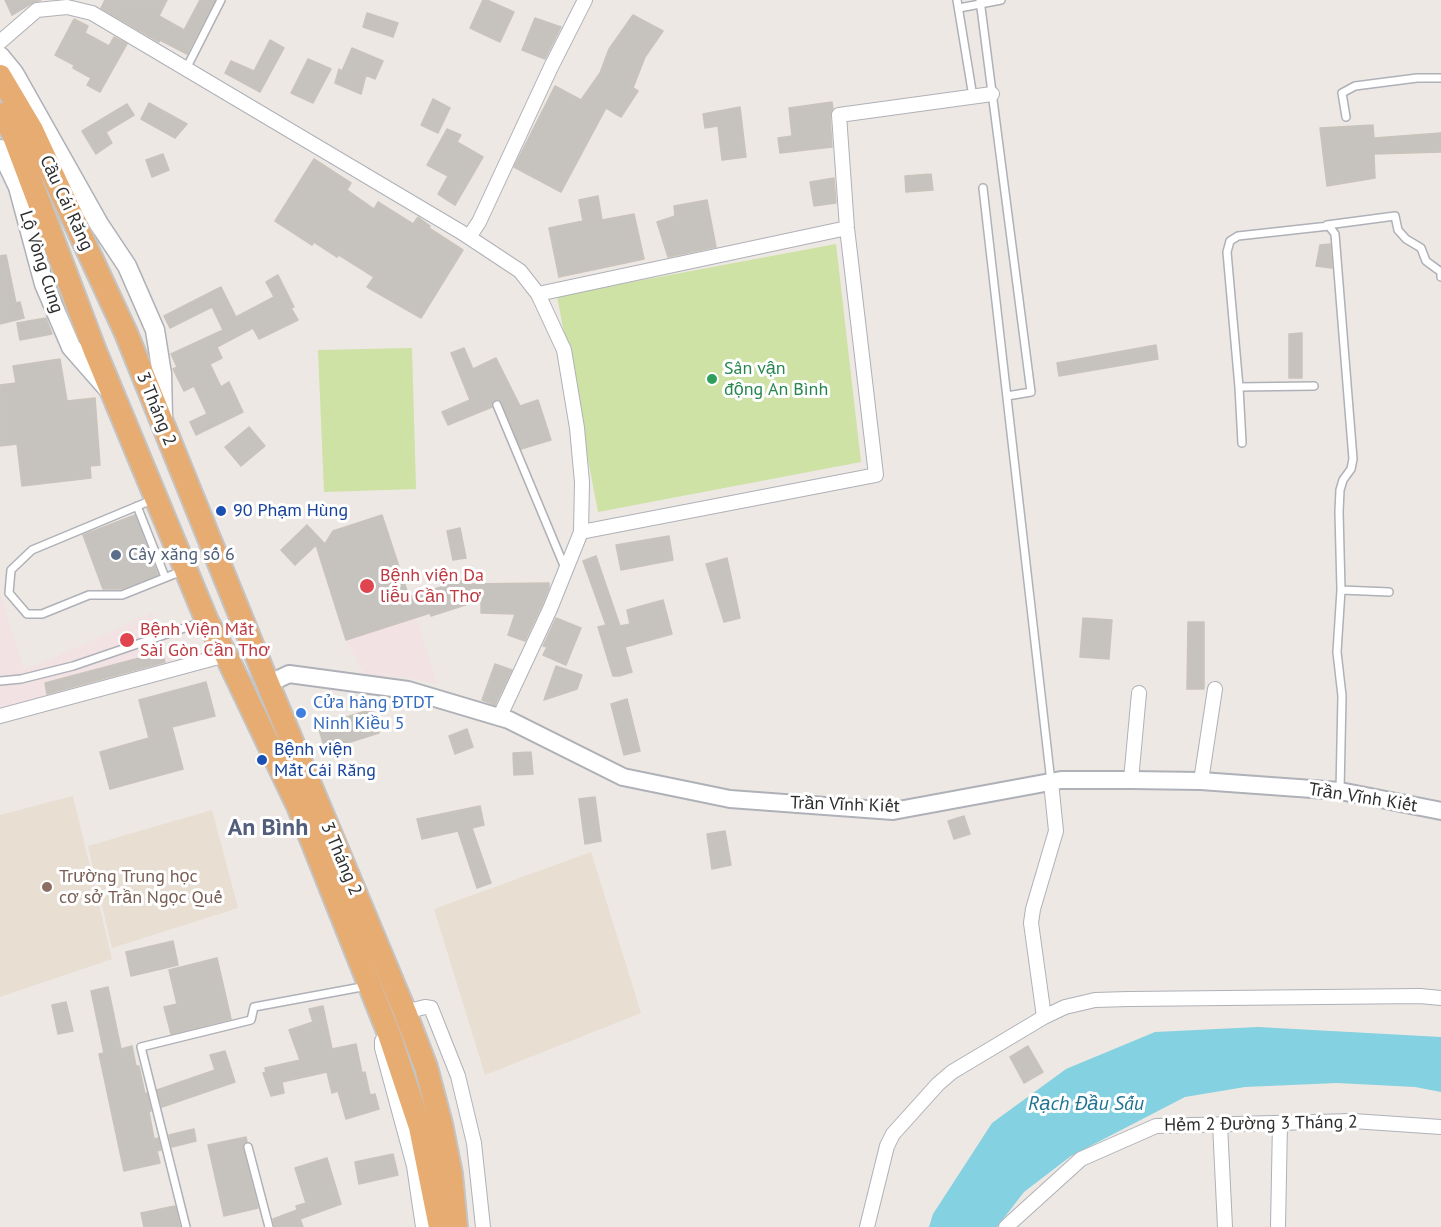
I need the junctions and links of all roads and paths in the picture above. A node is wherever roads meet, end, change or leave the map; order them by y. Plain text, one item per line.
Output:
1 (220, 0) edge
2 (585, 0) edge
3 (957, 0) edge
4 (1001, 0) edge
5 (980, 2) edge
6 (959, 8) junction
7 (0, 42) edge
8 (0, 56) edge
9 (186, 69) junction
10 (0, 76) edge
11 (1441, 78) edge
12 (992, 94) junction
13 (973, 97) junction
14 (0, 114) edge
15 (1346, 117) dead end
16 (0, 149) edge
17 (983, 188) dead end
18 (1324, 226) junction
19 (847, 228) junction
20 (469, 237) junction
21 (1441, 277) edge
22 (538, 294) junction
23 (126, 333) joint
24 (95, 351) joint
25 (1314, 386) dead end
26 (1239, 387) junction
27 (1007, 396) junction
28 (114, 398) junction
29 (497, 405) dead end
30 (163, 426) junction
31 (1242, 443) dead end
32 (147, 502) junction
33 (581, 532) junction
34 (187, 569) junction
35 (566, 570) junction
36 (165, 578) junction
37 (1341, 590) junction
38 (1389, 592) dead end
39 (207, 621) junction
40 (226, 655) junction
41 (0, 681) edge
42 (268, 684) junction
43 (1215, 689) dead end
44 (1139, 693) dead end
45 (0, 716) edge
46 (499, 718) junction
47 (1131, 780) junction
48 (1201, 781) junction
49 (1051, 782) junction
50 (1340, 791) junction
51 (1441, 811) edge
52 (370, 986) junction
53 (1441, 998) edge
54 (405, 1012) junction
55 (1044, 1017) junction
56 (389, 1034) junction
57 (1280, 1123) junction
58 (1220, 1124) junction
59 (430, 1125) junction
60 (1441, 1127) edge
61 (248, 1147) dead end
62 (186, 1227) edge
63 (269, 1227) edge
64 (423, 1227) edge
65 (440, 1227) edge
66 (456, 1227) edge
67 (483, 1227) edge
68 (867, 1227) edge
69 (1006, 1227) edge
70 (1225, 1227) edge
71 (1278, 1227) edge

1 - 9 lane
2 - 20 street
3 - 6 lane
4 - 5 lane
5 - 6 lane
5 - 12 lane
6 - 13 lane
7 - 9 street
8 - 30 main road
9 - 20 street
10 - 23 highway, Cầu Cái Răng
11 - 15 lane
12 - 13 street
12 - 27 lane
13 - 19 street
14 - 24 highway, Cầu Cái Răng
16 - 28 main road, Lộ Vòng Cung
17 - 27 lane
18 - 21 lane
18 - 26 lane
18 - 37 lane
19 - 22 street
19 - 33 street
20 - 22 street
22 - 33 street
23 - 30 highway, 3 Tháng 2
24 - 28 highway, 3 Tháng 2
25 - 26 lane
26 - 31 lane
27 - 49 lane
28 - 32 highway, 3 Tháng 2
29 - 35 lane
30 - 42 highway, 3 Tháng 2
32 - 34 highway, 3 Tháng 2
32 - 36 lane
32 - 36 lane
33 - 35 street
34 - 36 lane
34 - 39 highway, 3 Tháng 2
35 - 46 street
37 - 38 lane
37 - 50 lane
39 - 40 highway, 3 Tháng 2
39 - 41 lane
40 - 45 street
40 - 52 highway, 3 Tháng 2
42 - 46 street, Trần Vĩnh Kiết
42 - 54 highway, 3 Tháng 2
43 - 48 street
44 - 47 street
46 - 49 street, Trần Vĩnh Kiết
47 - 48 street, Trần Vĩnh Kiết
47 - 49 street, Trần Vĩnh Kiết
48 - 50 street, Trần Vĩnh Kiết
49 - 55 street
50 - 51 street, Trần Vĩnh Kiết
52 - 56 highway, 3 Tháng 2
52 - 62 lane
53 - 55 street
54 - 59 highway, 3 Tháng 2
54 - 67 street
55 - 68 street
56 - 59 highway, 3 Tháng 2
56 - 64 street
57 - 58 street, Hẻm 2 Đường 3 Tháng 2
57 - 60 street, Hẻm 2 Đường 3 Tháng 2
57 - 71 street
58 - 69 street, Hẻm 2 Đường 3 Tháng 2
58 - 70 street
59 - 65 highway, 3 Tháng 2
59 - 66 highway, 3 Tháng 2
61 - 63 lane

